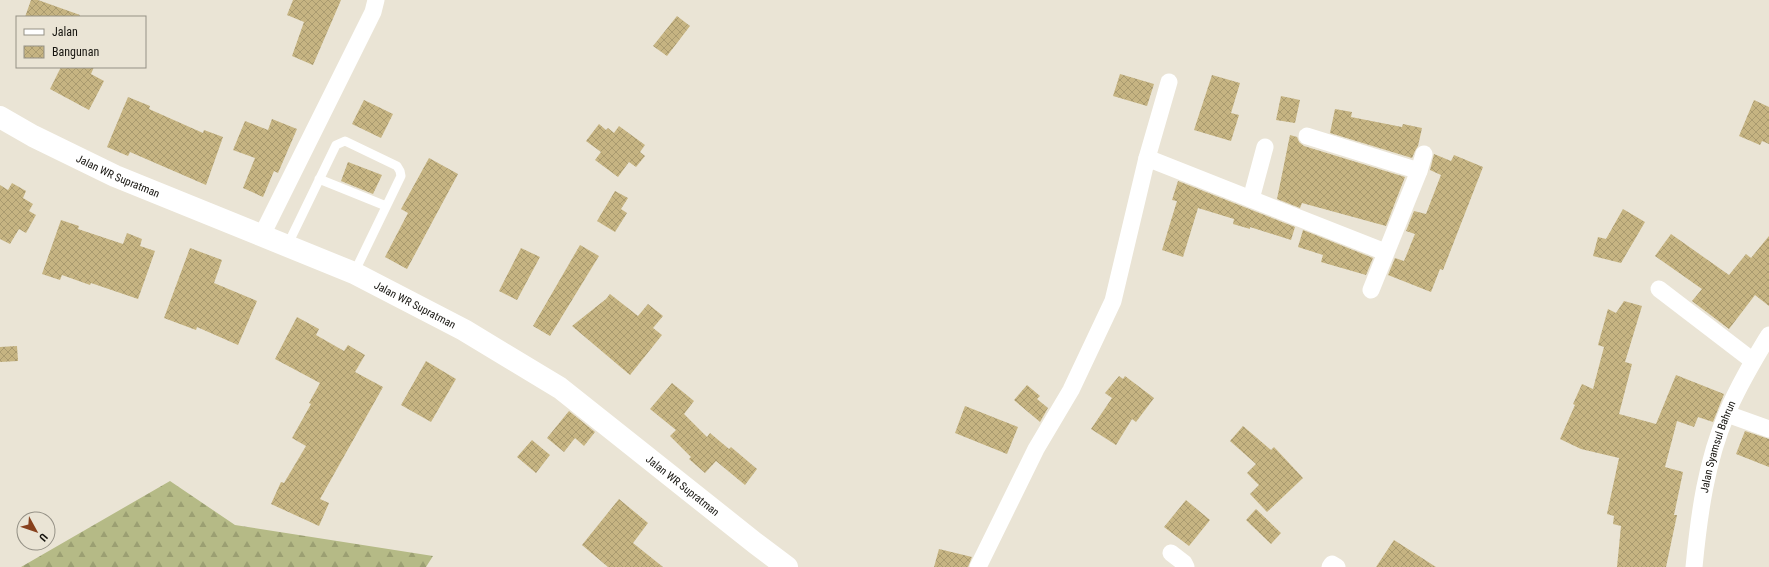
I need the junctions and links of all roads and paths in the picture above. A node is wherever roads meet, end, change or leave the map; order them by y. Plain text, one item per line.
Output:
1 (376, 0) edge
2 (1169, 82) dead end
3 (2, 121) edge
4 (1307, 136) dead end
5 (1265, 147) dead end
6 (1424, 154) dead end
7 (1147, 158) junction
8 (1419, 171) junction
9 (319, 179) junction
10 (1252, 199) junction
11 (386, 206) junction
12 (262, 235) junction
13 (287, 246) junction
14 (1385, 252) junction
15 (354, 273) junction
16 (1659, 289) dead end
17 (1371, 290) dead end
18 (1769, 335) edge
19 (1754, 361) junction
20 (1726, 414) junction
21 (1769, 429) edge
22 (1171, 553) dead end
23 (787, 567) edge
24 (978, 567) edge
25 (1186, 567) edge
26 (1330, 567) edge
27 (1337, 567) edge
28 (1694, 567) edge

1 - 12 street
2 - 7 street
3 - 12 highway, Jalan WR Supratman
4 - 8 street
5 - 10 street
6 - 8 street
7 - 10 street
7 - 24 street
8 - 14 street
9 - 11 lane
9 - 11 lane
9 - 13 lane
10 - 14 street
11 - 15 lane
12 - 13 highway, Jalan WR Supratman
13 - 15 highway, Jalan WR Supratman
14 - 17 street
15 - 23 highway, Jalan WR Supratman
16 - 19 street
18 - 19 street, Jalan Syamsul Bahrun
19 - 20 street, Jalan Syamsul Bahrun
20 - 21 street
20 - 28 street, Jalan Syamsul Bahrun
22 - 25 street
26 - 27 street

